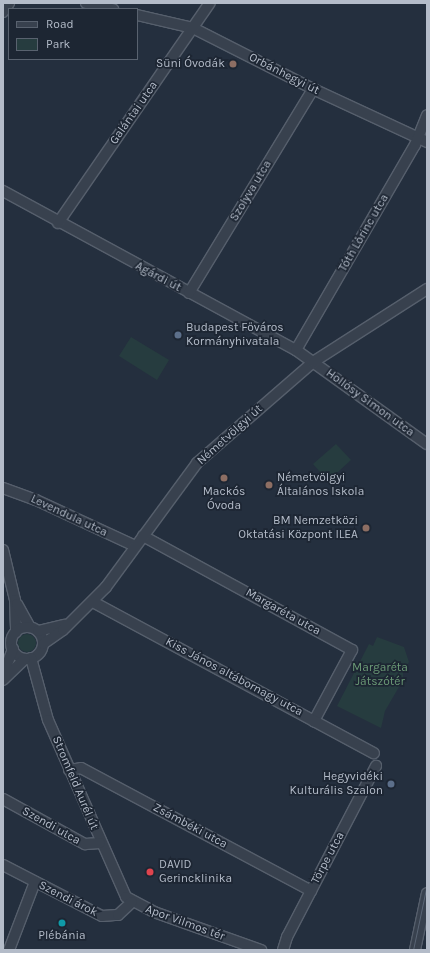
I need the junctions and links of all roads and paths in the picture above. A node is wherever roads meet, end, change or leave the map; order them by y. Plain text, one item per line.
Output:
1 (9, 3) edge
2 (86, 3) edge
3 (210, 3) edge
4 (108, 8) edge
5 (3, 12) edge
6 (138, 15) edge
7 (193, 28) junction
8 (313, 89) junction
9 (427, 115) edge
10 (422, 140) edge
11 (3, 191) edge
12 (58, 223) junction
13 (427, 289) edge
14 (189, 293) junction
15 (296, 350) junction
16 (313, 362) junction
17 (427, 444) edge
18 (3, 488) edge
19 (143, 536) junction
20 (135, 546) junction
21 (3, 550) edge
22 (15, 600) junction
23 (93, 602) junction
24 (72, 622) junction
25 (34, 629) junction
26 (16, 632) junction
27 (43, 644) junction
28 (9, 645) edge
29 (28, 658) junction
30 (3, 675) edge
31 (3, 680) edge
32 (314, 721) junction
33 (374, 753) dead end
34 (376, 766) dead end
35 (69, 770) junction
36 (3, 800) edge
37 (100, 843) junction
38 (3, 865) edge
39 (35, 882) junction
40 (311, 891) junction
41 (427, 893) edge
42 (132, 902) junction
43 (416, 948) edge
44 (9, 950) edge
45 (261, 950) edge
46 (283, 950) edge

1 - 5 street
2 - 4 street
3 - 7 street, Galántai utca
6 - 7 street, Orbánhegyi út
7 - 8 street, Orbánhegyi út
7 - 12 street, Galántai utca
8 - 10 street, Orbánhegyi út
8 - 14 street, Szolyva utca
9 - 10 street, Tóth Lőrinc utca
10 - 15 street, Tóth Lőrinc utca
11 - 12 street, Agárdi út
12 - 14 street, Agárdi út
13 - 16 street, Németvölgyi út
14 - 15 street, Agárdi út
15 - 16 street, Agárdi út
16 - 17 street, Hollósy Simon utca
16 - 19 street, Németvölgyi út
18 - 20 street, Levendula utca
19 - 20 street, Németvölgyi út
19 - 32 street, Margaréta utca
20 - 23 street, Németvölgyi út
21 - 22 street
22 - 25 street
22 - 26 street
23 - 24 street, Németvölgyi út
23 - 32 street, Kiss János altábornagy utca
24 - 25 street, Németvölgyi út
24 - 27 street, Németvölgyi út
25 - 26 street
25 - 27 street
26 - 28 street
27 - 29 street
28 - 29 street
28 - 30 street
29 - 31 street
29 - 35 street, Stromfeld Aurél út
32 - 33 street, Kiss János altábornagy utca
34 - 40 street, Törpe utca
35 - 37 street, Stromfeld Aurél út
35 - 40 street, Zsámbéki utca
36 - 37 street, Szendi utca
37 - 42 street, Stromfeld Aurél út
38 - 39 street, Szendi árok
39 - 42 street, Szendi árok
39 - 44 street
40 - 46 street, Törpe utca
41 - 43 street
42 - 45 street, Apor Vilmos tér

